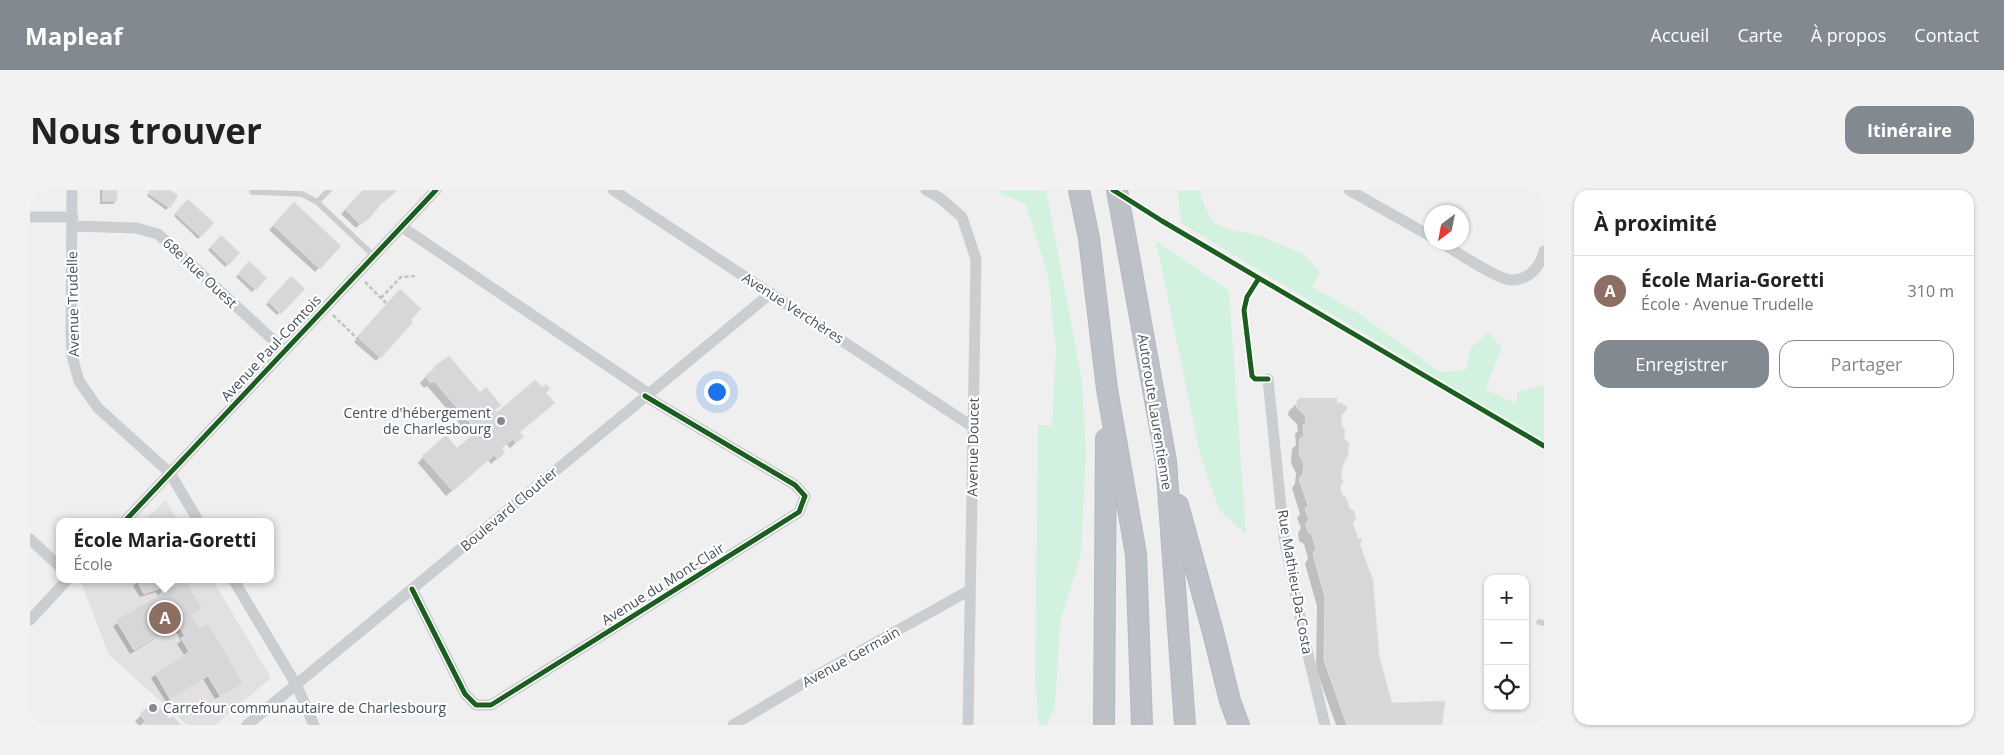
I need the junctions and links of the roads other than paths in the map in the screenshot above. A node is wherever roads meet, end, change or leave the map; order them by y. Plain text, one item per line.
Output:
1 (72, 190) edge
2 (329, 190) edge
3 (436, 190) edge
4 (613, 190) edge
5 (926, 190) edge
6 (1079, 190) edge
7 (1116, 190) edge
8 (1349, 190) edge
9 (252, 192) dead end
10 (317, 202) junction
11 (30, 217) edge
12 (73, 221) junction
13 (402, 227) junction
14 (1424, 232) edge
15 (1454, 250) edge
16 (1544, 251) edge
17 (374, 256) junction
18 (771, 293) junction
19 (284, 350) junction
20 (1268, 379) dead end
21 (1107, 389) junction
22 (647, 394) junction
23 (973, 427) junction
24 (1166, 461) junction
25 (170, 473) junction
26 (128, 518) edge
27 (197, 518) edge
28 (30, 539) edge
29 (56, 563) edge
30 (64, 583) edge
31 (236, 583) edge
32 (412, 589) junction
33 (970, 590) junction
34 (30, 620) edge
35 (297, 686) junction
36 (247, 725) edge
37 (314, 725) edge
38 (733, 725) edge
39 (968, 725) edge
40 (1104, 725) edge
41 (1142, 725) edge
42 (1185, 725) edge
43 (1239, 725) edge
44 (1325, 725) edge

1 - 12 street, Avenue Trudelle
2 - 10 lane
3 - 13 street, Avenue Paul-Comtois
4 - 18 street, Avenue Verchères
5 - 23 street, Avenue Doucet
6 - 21 highway
7 - 24 highway, Autoroute Laurentienne
8 - 14 street
9 - 10 lane
10 - 17 lane
11 - 12 street, 68e Rue Ouest
12 - 19 street, 68e Rue Ouest
12 - 25 street, Avenue Trudelle
13 - 17 street, Avenue Paul-Comtois
13 - 22 street, Avenue du Mont-Clair
15 - 16 street
17 - 19 street, Avenue Paul-Comtois
18 - 22 street, Boulevard Cloutier
18 - 23 street, Avenue Verchères
19 - 25 street, Avenue Paul-Comtois
20 - 44 street, Rue Mathieu-Da-Costa
21 - 40 highway
21 - 41 highway
22 - 32 street, Boulevard Cloutier
22 - 32 street, Avenue du Mont-Clair
23 - 33 street, Avenue Doucet
24 - 42 highway, Autoroute Laurentienne
24 - 43 highway
25 - 26 street, Avenue Paul-Comtois
25 - 27 street, Avenue Trudelle
28 - 29 street
30 - 34 street
31 - 35 street
32 - 35 street, Boulevard Cloutier
33 - 38 street, Avenue Germain
33 - 39 street, Avenue Doucet
35 - 36 street, Boulevard Cloutier
35 - 37 street

